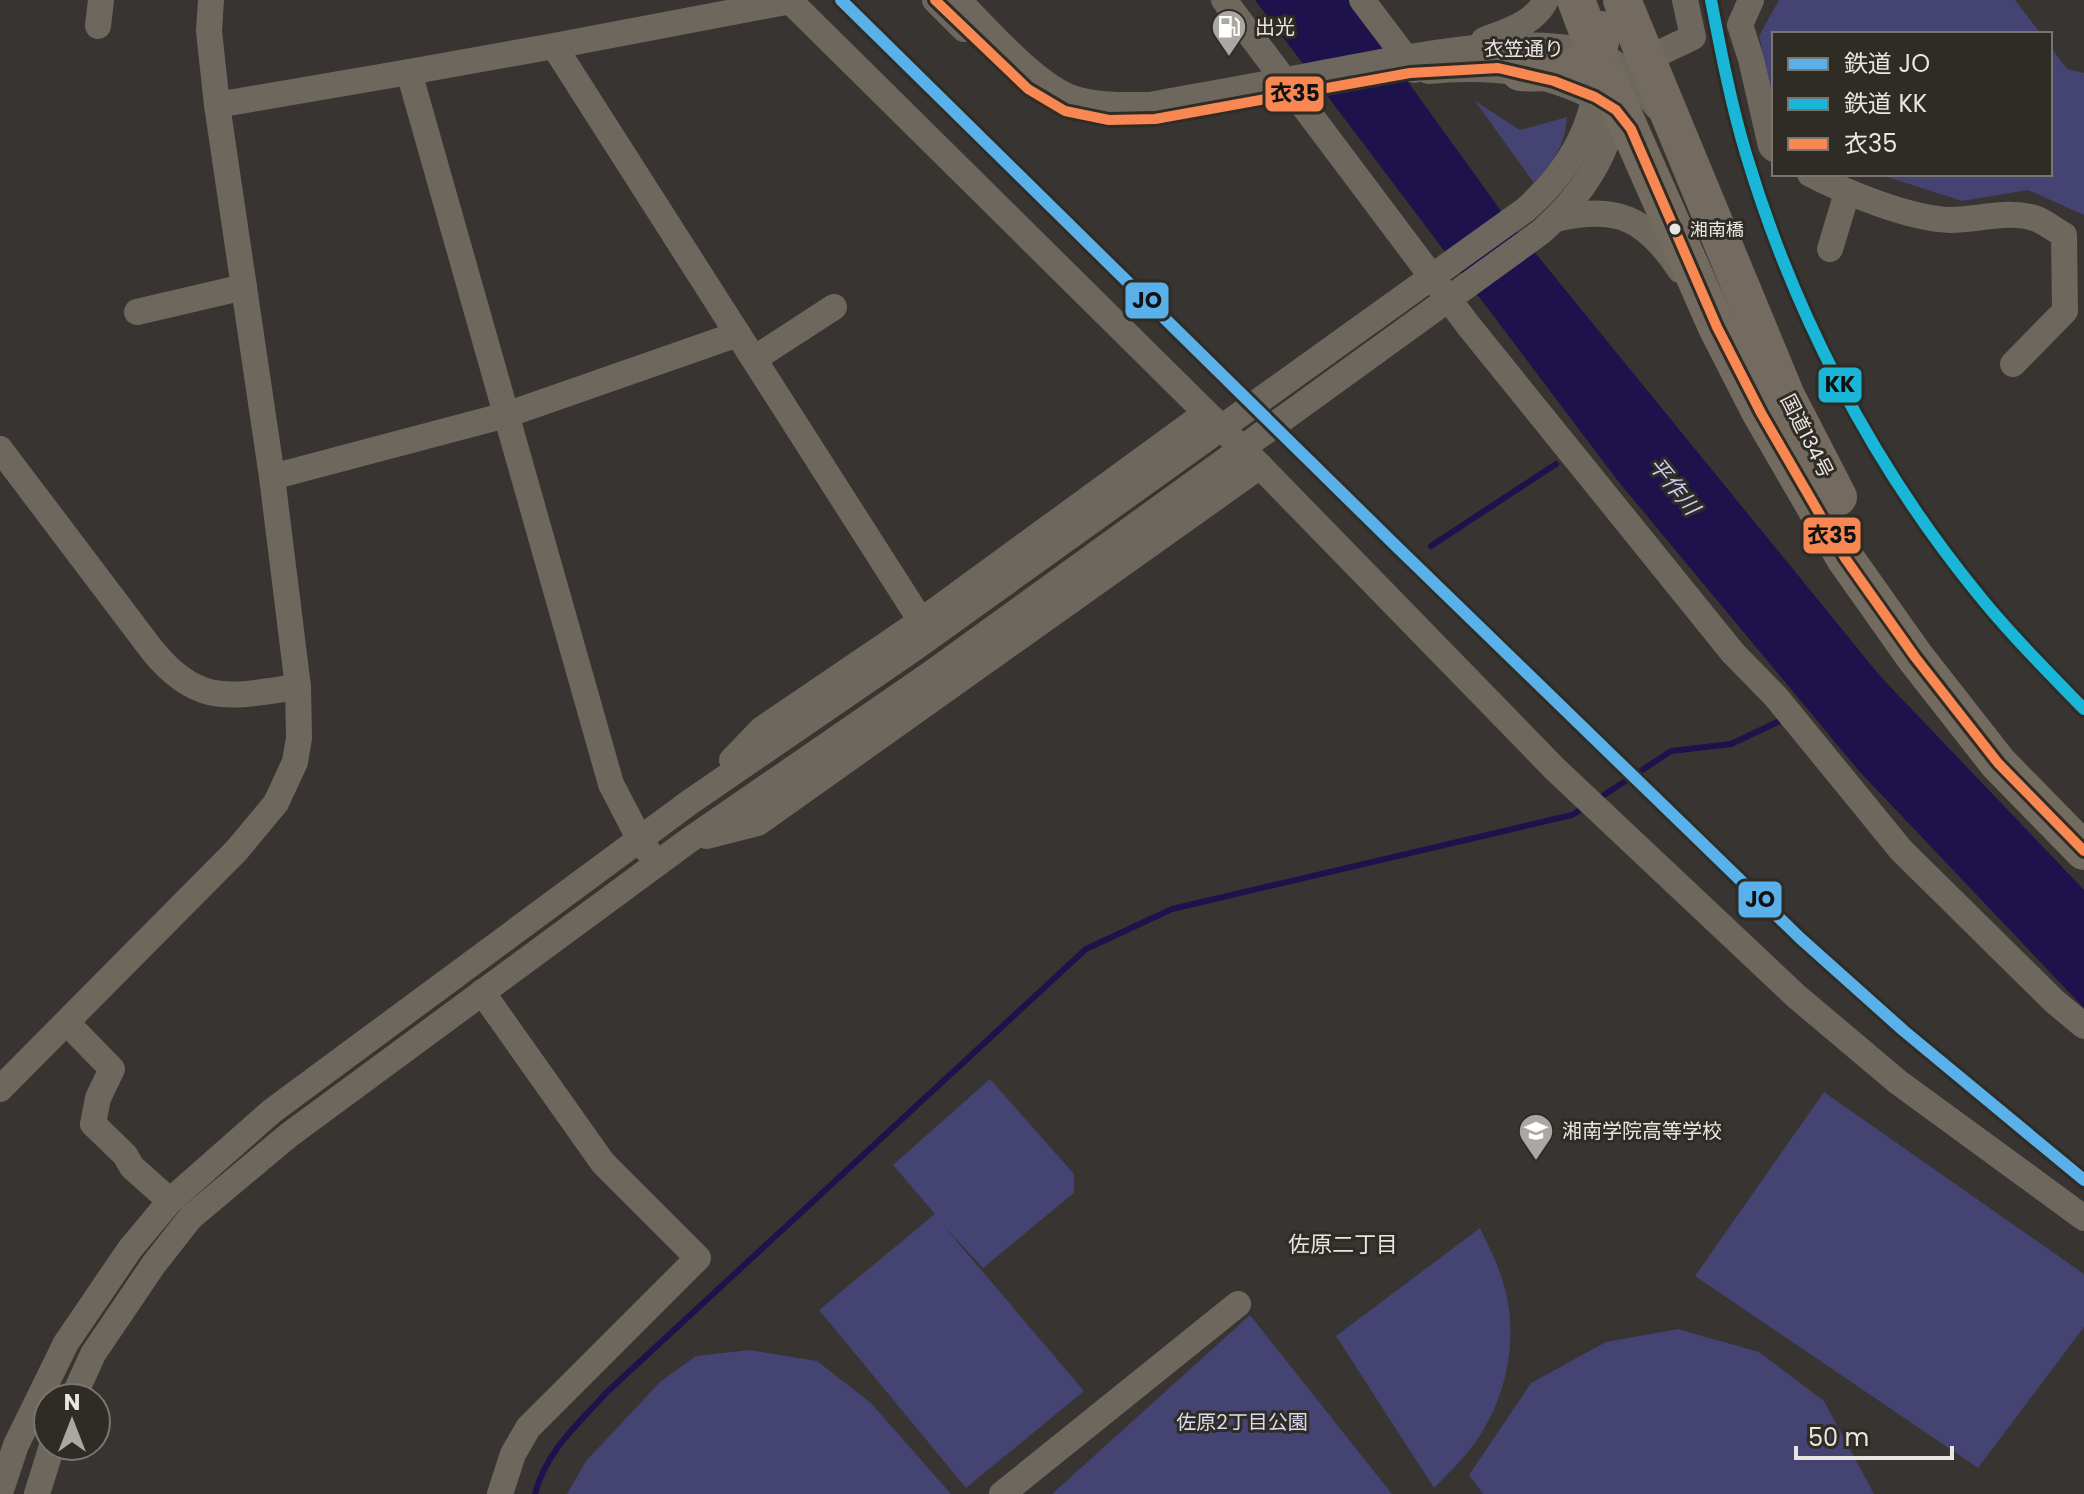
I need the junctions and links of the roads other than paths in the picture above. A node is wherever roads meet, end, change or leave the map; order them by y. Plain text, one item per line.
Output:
1 (211, 0) edge
2 (935, 0) edge
3 (958, 0) edge
4 (1224, 0) edge
5 (1362, 0) edge
6 (1546, 0) edge
7 (1576, 0) edge
8 (1595, 0) edge
9 (1608, 0) edge
10 (1622, 0) edge
11 (1685, 0) edge
12 (1751, 0) edge
13 (790, 1) edge
14 (554, 46) junction
15 (1409, 64) junction
16 (409, 72) junction
17 (1520, 72) joint
18 (1295, 86) junction
19 (1617, 88) junction
20 (217, 105) junction
21 (1772, 147) edge
22 (1814, 176) edge
23 (1847, 193) junction
24 (1548, 226) junction
25 (1830, 249) dead end
26 (244, 287) junction
27 (834, 307) dead end
28 (137, 312) dead end
29 (2074, 312) edge
30 (1717, 327) junction
31 (738, 334) junction
32 (754, 359) junction
33 (2013, 364) dead end
34 (1206, 413) junction
35 (506, 415) junction
36 (1168, 440) junction
37 (0, 449) edge
38 (1260, 466) junction
39 (272, 477) junction
40 (1220, 495) junction
41 (921, 621) junction
42 (298, 687) junction
43 (690, 802) junction
44 (2084, 818) edge
45 (640, 840) junction
46 (688, 841) junction
47 (2084, 851) edge
48 (658, 863) junction
49 (482, 992) junction
50 (67, 1023) junction
51 (2084, 1026) edge
52 (0, 1089) edge
53 (170, 1201) junction
54 (2084, 1218) edge
55 (1238, 1304) dead end
56 (80, 1382) edge
57 (47, 1462) edge
58 (0, 1493) edge
59 (37, 1494) edge
60 (500, 1494) edge
61 (1002, 1494) edge

1 - 20 street
2 - 18 street, 衣笠通り
3 - 18 street, 衣笠通り
4 - 18 street
5 - 15 street
6 - 15 street, 衣笠通り
7 - 19 highway, 国道134号
8 - 19 highway
9 - 19 highway
10 - 19 highway, 国道134号
11 - 19 street
12 - 21 street
13 - 14 street
13 - 34 street
14 - 16 street
14 - 31 street
15 - 17 street, 衣笠通り
15 - 18 street, 衣笠通り
15 - 19 street, 衣笠通り
16 - 20 street
16 - 35 street
17 - 19 highway
18 - 51 street
19 - 24 street
19 - 30 highway, 国道134号
19 - 43 street
19 - 44 highway, 国道134号
20 - 26 street
22 - 23 street
23 - 25 street
23 - 29 street
24 - 30 street
24 - 46 street
26 - 28 street
26 - 39 street
27 - 32 street
29 - 33 street
30 - 47 highway, 国道134号
31 - 32 street
31 - 35 street
32 - 41 street
34 - 36 street
34 - 38 street
35 - 39 street
35 - 45 street
36 - 40 street
36 - 41 street
37 - 42 street
38 - 40 street
38 - 54 street
39 - 42 street
40 - 46 street
41 - 43 street
42 - 50 street
43 - 45 street
45 - 48 street
45 - 53 street
46 - 48 street
48 - 49 street
49 - 56 street
49 - 60 street
50 - 52 street
50 - 53 street
53 - 58 street
55 - 61 street
57 - 59 street

